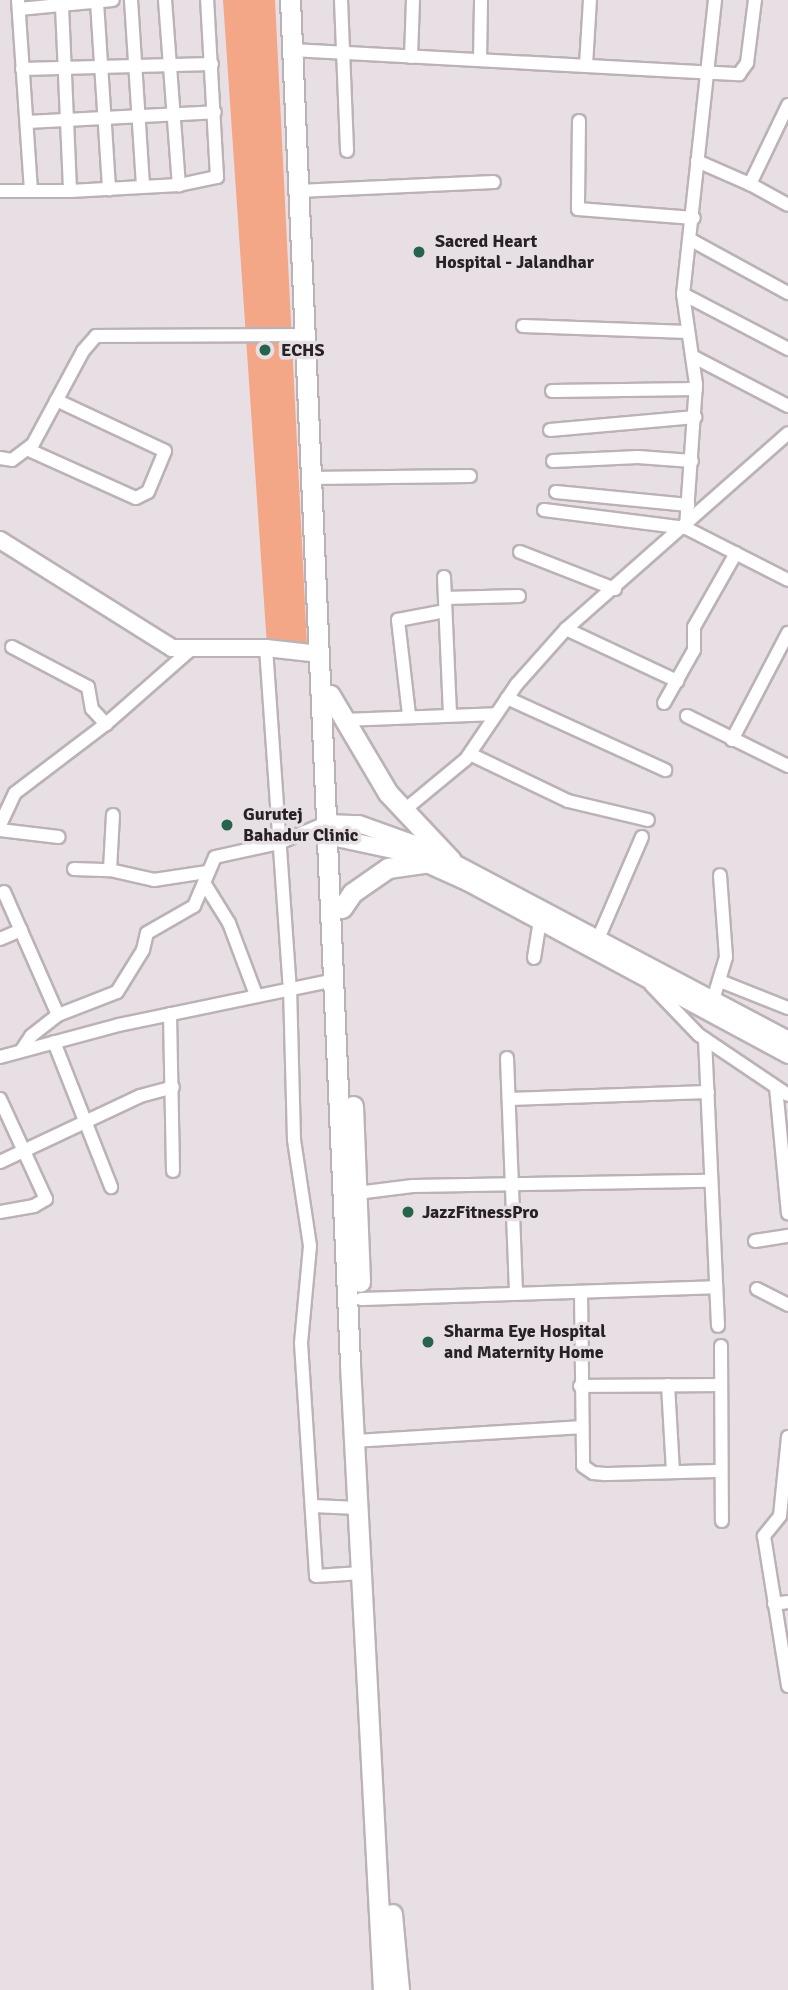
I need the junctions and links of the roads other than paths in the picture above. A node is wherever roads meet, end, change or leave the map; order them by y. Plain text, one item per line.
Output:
1 (113, 0) edge
2 (131, 0) edge
3 (165, 0) edge
4 (207, 0) edge
5 (290, 0) edge
6 (341, 0) edge
7 (413, 0) edge
8 (481, 0) edge
9 (590, 0) edge
10 (715, 0) edge
11 (755, 0) edge
12 (97, 2) junction
13 (19, 5) edge
14 (62, 6) junction
15 (292, 50) junction
16 (344, 53) junction
17 (411, 57) junction
18 (480, 60) junction
19 (171, 64) junction
20 (212, 64) junction
21 (586, 65) junction
22 (100, 66) junction
23 (137, 66) junction
24 (64, 68) junction
25 (22, 69) junction
26 (707, 72) junction
27 (788, 105) edge
28 (215, 112) junction
29 (174, 117) junction
30 (141, 118) junction
31 (785, 119) edge
32 (104, 120) junction
33 (67, 121) junction
34 (579, 121) dead end
35 (27, 122) junction
36 (347, 151) dead end
37 (697, 161) junction
38 (494, 182) dead end
39 (750, 184) junction
40 (179, 185) junction
41 (143, 186) junction
42 (109, 190) junction
43 (0, 191) edge
44 (31, 191) junction
45 (69, 191) junction
46 (298, 191) junction
47 (788, 205) edge
48 (694, 218) junction
49 (691, 240) junction
50 (788, 293) edge
51 (683, 294) junction
52 (523, 326) dead end
53 (688, 332) junction
54 (304, 335) junction
55 (788, 349) edge
56 (692, 356) junction
57 (696, 389) junction
58 (552, 391) dead end
59 (56, 400) junction
60 (788, 407) edge
61 (695, 417) junction
62 (550, 430) dead end
63 (788, 433) edge
64 (783, 446) edge
65 (29, 450) junction
66 (0, 458) edge
67 (553, 461) dead end
68 (692, 461) junction
69 (470, 476) dead end
70 (311, 478) junction
71 (555, 492) dead end
72 (688, 505) junction
73 (544, 510) dead end
74 (685, 527) junction
75 (0, 540) edge
76 (520, 552) dead end
77 (736, 553) junction
78 (444, 577) dead end
79 (788, 580) edge
80 (615, 589) junction
81 (519, 596) dead end
82 (445, 605) junction
83 (566, 629) junction
84 (788, 633) edge
85 (12, 647) dead end
86 (266, 648) junction
87 (189, 651) junction
88 (321, 662) junction
89 (677, 681) junction
90 (330, 695) junction
91 (507, 698) junction
92 (664, 702) dead end
93 (496, 714) junction
94 (409, 715) junction
95 (450, 715) junction
96 (687, 716) dead end
97 (343, 720) junction
98 (106, 724) junction
99 (732, 740) junction
100 (470, 754) junction
101 (788, 766) edge
102 (665, 770) dead end
103 (402, 812) junction
104 (113, 815) dead end
105 (648, 820) dead end
106 (0, 828) edge
107 (328, 830) junction
108 (59, 837) dead end
109 (642, 837) dead end
110 (279, 843) junction
111 (450, 860) junction
112 (425, 863) junction
113 (74, 869) dead end
114 (110, 870) junction
115 (720, 875) dead end
116 (470, 876) junction
117 (206, 879) junction
118 (4, 892) dead end
119 (342, 908) junction
120 (540, 921) junction
121 (21, 930) junction
122 (0, 939) edge
123 (598, 939) junction
124 (534, 958) dead end
125 (643, 977) junction
126 (334, 980) junction
127 (720, 981) junction
128 (290, 987) junction
129 (256, 995) junction
130 (713, 1000) junction
131 (788, 1008) edge
132 (170, 1014) junction
133 (58, 1015) junction
134 (705, 1039) junction
135 (788, 1040) edge
136 (54, 1042) junction
137 (20, 1051) junction
138 (788, 1055) edge
139 (0, 1057) edge
140 (507, 1058) dead end
141 (173, 1087) junction
142 (776, 1087) junction
143 (708, 1091) junction
144 (788, 1095) edge
145 (0, 1099) edge
146 (509, 1099) junction
147 (86, 1122) junction
148 (25, 1150) junction
149 (0, 1161) edge
150 (173, 1171) dead end
151 (710, 1181) junction
152 (513, 1185) junction
153 (111, 1187) dead end
154 (357, 1193) junction
155 (0, 1212) edge
156 (788, 1213) edge
157 (788, 1236) edge
158 (755, 1241) dead end
159 (716, 1287) junction
160 (757, 1289) dead end
161 (580, 1292) junction
162 (516, 1294) junction
163 (360, 1299) junction
164 (788, 1305) edge
165 (718, 1326) dead end
166 (721, 1346) dead end
167 (668, 1385) junction
168 (719, 1385) junction
169 (580, 1386) junction
170 (582, 1427) junction
171 (788, 1437) edge
172 (361, 1441) junction
173 (719, 1471) junction
174 (673, 1472) junction
175 (786, 1482) edge
176 (313, 1506) junction
177 (358, 1508) junction
178 (722, 1521) dead end
179 (361, 1573) junction
180 (788, 1602) edge
181 (774, 1604) junction
182 (788, 1686) edge
183 (383, 1990) edge
184 (399, 1990) edge

1 - 12 street
2 - 23 street
3 - 19 street
4 - 20 street
5 - 15 main road
6 - 16 street
7 - 17 street
8 - 18 street
9 - 21 street
10 - 26 street
11 - 26 street
12 - 14 street
12 - 22 street
13 - 14 street
13 - 25 street
14 - 24 street
15 - 16 street
15 - 46 main road
16 - 17 street
16 - 36 street
17 - 18 street
18 - 21 street
19 - 20 street
19 - 23 street
19 - 29 street
20 - 28 street
21 - 26 street
22 - 23 street
22 - 24 street
22 - 32 street
23 - 30 street
24 - 25 street
24 - 33 street
25 - 35 street
26 - 37 street
27 - 31 street
28 - 29 street
28 - 40 street
29 - 30 street
29 - 40 street
30 - 32 street
30 - 41 street
31 - 39 street
32 - 33 street
32 - 42 street
33 - 35 street
33 - 45 street
34 - 48 street
35 - 44 street
37 - 39 street
37 - 48 street
38 - 46 street
39 - 47 street
40 - 41 street
41 - 42 street
42 - 45 street
43 - 44 street
44 - 45 street
46 - 54 main road
48 - 49 street
49 - 50 street
49 - 51 street
51 - 53 street
51 - 55 street
52 - 53 street
53 - 56 street
54 - 59 street
54 - 70 main road
56 - 57 street
56 - 60 street
57 - 58 street
57 - 61 street
59 - 65 street
59 - 65 street
61 - 62 street
61 - 68 street
63 - 64 street
64 - 74 street
65 - 66 street
67 - 68 street
68 - 72 street
69 - 70 street
70 - 88 main road
71 - 72 street
72 - 74 street
73 - 74 street
74 - 77 street
74 - 80 street
75 - 87 street
76 - 80 street
77 - 79 street
77 - 89 street
78 - 82 street
80 - 83 street
81 - 82 street
82 - 94 street
82 - 95 street
83 - 89 street
83 - 91 street
84 - 99 street
85 - 98 street
86 - 87 street
86 - 88 street
86 - 110 street
87 - 98 street
88 - 90 main road
88 - 107 main road
89 - 92 street
90 - 97 main road
90 - 107 main road
91 - 93 street
91 - 102 street
93 - 95 street
93 - 100 street
94 - 95 street
94 - 97 street
96 - 99 street
97 - 103 main road
98 - 106 street
99 - 101 street
100 - 103 street
100 - 105 street
103 - 111 main road
104 - 114 street
106 - 108 street
107 - 110 street
107 - 111 street
107 - 112 street
107 - 119 main road
107 - 126 main road
109 - 123 street
110 - 117 street
110 - 128 street
111 - 116 street
112 - 116 street
112 - 119 main road
113 - 114 street
114 - 117 street
115 - 127 street
116 - 120 street
116 - 123 street
117 - 129 street
117 - 133 street
118 - 121 street
119 - 154 main road
120 - 124 street
120 - 125 street
121 - 122 street
121 - 133 street
123 - 130 street
125 - 134 street
125 - 138 street
126 - 128 street
126 - 172 main road
127 - 130 street
127 - 131 street
128 - 129 street
128 - 176 street
129 - 132 street
130 - 135 street
132 - 136 street
132 - 141 street
133 - 137 street
134 - 142 street
134 - 143 street
136 - 137 street
136 - 147 street
137 - 139 street
140 - 146 street
141 - 147 street
141 - 150 street
142 - 144 street
142 - 156 street
143 - 146 street
143 - 151 street
145 - 148 street
146 - 152 street
147 - 148 street
147 - 153 street
148 - 149 street
148 - 155 street
151 - 152 street
151 - 159 street
152 - 154 street
152 - 162 street
154 - 163 main road
157 - 158 street
159 - 161 street
159 - 165 street
160 - 164 street
161 - 162 street
161 - 169 street
162 - 163 street
163 - 172 main road
166 - 168 street
167 - 168 street
167 - 169 street
167 - 174 street
168 - 173 street
169 - 170 street
170 - 172 street
170 - 174 street
171 - 175 street
172 - 177 main road
172 - 184 main road
173 - 174 street
173 - 178 street
175 - 181 street
176 - 177 street
176 - 179 street
177 - 179 main road
179 - 183 main road
180 - 181 street
181 - 182 street

